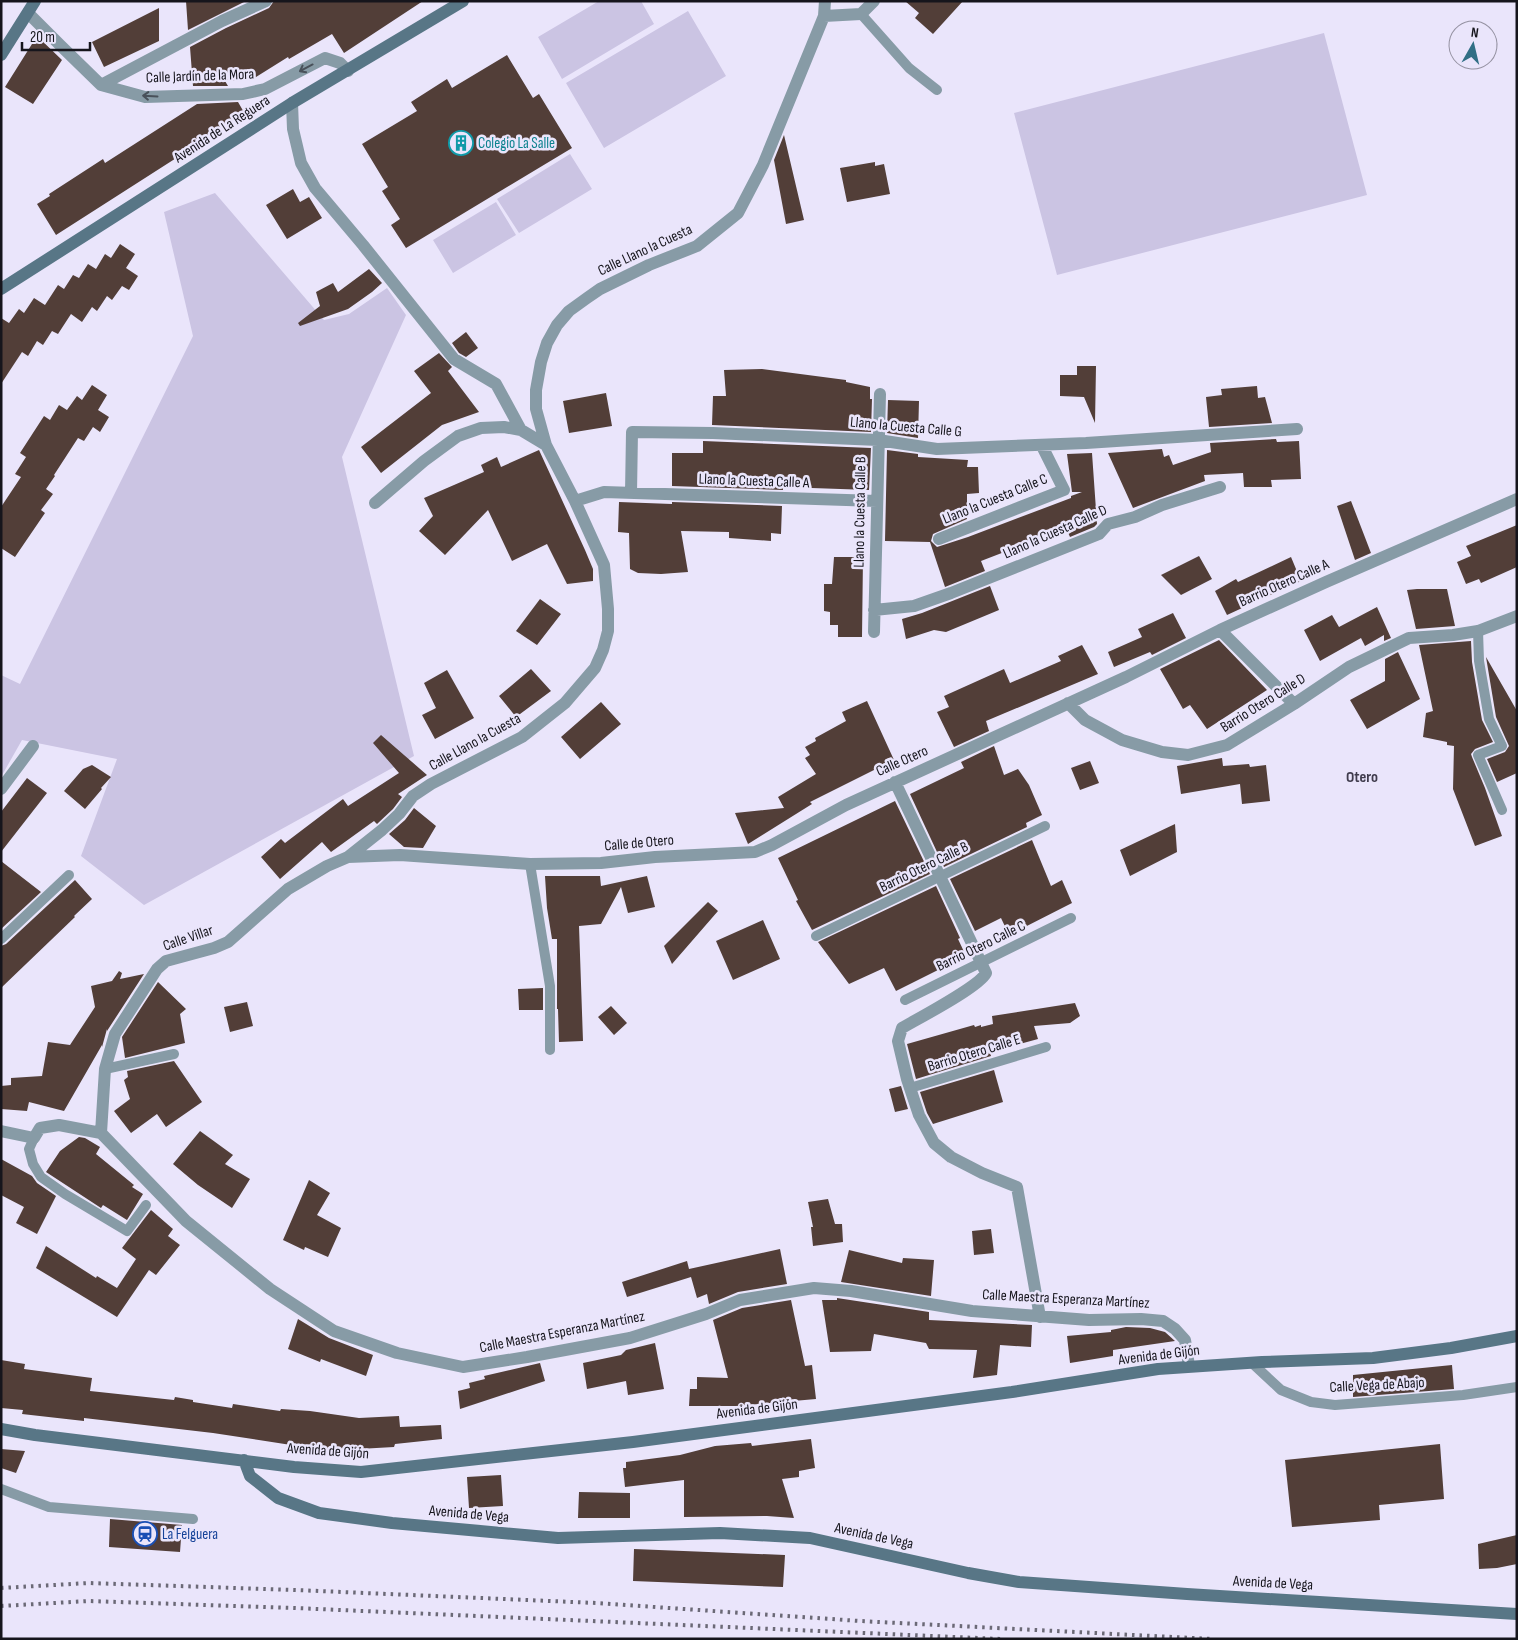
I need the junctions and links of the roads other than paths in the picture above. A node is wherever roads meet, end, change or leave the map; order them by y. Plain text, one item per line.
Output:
1 (35, 1) edge
2 (266, 1) edge
3 (463, 1) edge
4 (825, 1) edge
5 (874, 1) edge
6 (28, 13) junction
7 (860, 14) junction
8 (824, 16) junction
9 (1, 55) edge
10 (348, 71) junction
11 (102, 85) junction
12 (937, 90) dead end
13 (292, 103) junction
14 (1, 289) edge
15 (880, 394) dead end
16 (521, 430) junction
17 (1297, 430) dead end
18 (878, 440) junction
19 (546, 445) junction
20 (1042, 446) junction
21 (1220, 487) dead end
22 (631, 493) junction
23 (1517, 499) edge
24 (575, 501) junction
25 (877, 501) junction
26 (375, 502) dead end
27 (939, 539) dead end
28 (874, 610) junction
29 (1517, 616) edge
30 (1220, 630) junction
31 (1478, 631) junction
32 (874, 632) dead end
33 (1068, 703) junction
34 (1294, 704) junction
35 (33, 746) dead end
36 (895, 782) junction
37 (1, 788) edge
38 (1502, 810) dead end
39 (1045, 826) dead end
40 (751, 853) joint
41 (348, 857) junction
42 (530, 864) junction
43 (69, 875) dead end
44 (939, 876) junction
45 (1071, 918) dead end
46 (816, 936) dead end
47 (1, 940) edge
48 (981, 962) junction
49 (905, 1000) dead end
50 (1046, 1047) dead end
51 (550, 1050) dead end
52 (174, 1054) dead end
53 (105, 1069) junction
54 (910, 1088) junction
55 (1, 1131) edge
56 (101, 1134) junction
57 (34, 1138) junction
58 (146, 1205) dead end
59 (1040, 1317) junction
60 (1517, 1336) edge
61 (1251, 1362) junction
62 (1190, 1366) junction
63 (1517, 1387) edge
64 (1, 1429) edge
65 (244, 1460) junction
66 (1, 1489) edge
67 (193, 1519) dead end
68 (1517, 1614) edge

1 - 6 street
2 - 11 street, Calle Jardín de la Mora
3 - 10 street, Avenida de La Reguera
4 - 8 street, Calle Llano la Cuesta
5 - 7 street
6 - 9 street
6 - 11 street, Calle Jardín de la Mora
7 - 8 street
7 - 12 lane
8 - 19 street, Calle Llano la Cuesta
10 -> 11 street, Calle Jardín de la Mora
10 - 13 street, Avenida de La Reguera
13 - 14 street, Avenida de La Reguera
13 - 16 street
15 - 18 street, Llano la Cuesta Calle B
16 - 19 street
16 - 26 street
17 - 20 street, Llano la Cuesta Calle G
18 - 20 street, Llano la Cuesta Calle G
18 - 22 street, Llano la Cuesta Calle G
18 - 25 street, Llano la Cuesta Calle B
19 - 24 street, Calle Llano la Cuesta
20 - 27 street, Llano la Cuesta Calle C
21 - 28 street, Llano la Cuesta Calle D
22 - 24 street
22 - 25 street, Llano la Cuesta Calle A
23 - 30 street, Barrio Otero Calle A
24 - 41 street, Calle Llano la Cuesta
25 - 28 street, Llano la Cuesta Calle B
28 - 32 street, Llano la Cuesta Calle B
29 - 31 street, Barrio Otero Calle D
30 - 33 street, Barrio Otero Calle A
30 - 34 street
31 - 34 street, Barrio Otero Calle D
31 - 38 lane
33 - 34 street, Barrio Otero Calle D
33 - 36 street, Calle Otero
35 - 37 street
36 - 40 street, Calle Otero
36 - 44 street
39 - 44 lane, Barrio Otero Calle B
40 - 42 street, Calle de Otero
41 - 42 street, Calle de Otero
41 - 53 street, Calle Villar
42 - 51 lane
43 - 47 lane
44 - 46 lane, Barrio Otero Calle B
44 - 48 street
45 - 48 lane, Barrio Otero Calle C
48 - 49 lane, Barrio Otero Calle C
48 - 54 street
50 - 54 lane, Barrio Otero Calle E
52 - 53 lane
53 - 56 street, Calle Villar
54 - 59 street
55 - 57 street
56 - 57 street
56 - 59 street, Calle Maestra Esperanza Martínez
57 - 58 lane
59 - 62 street, Calle Maestra Esperanza Martínez
60 - 61 street, Avenida de Gijón
61 - 62 street, Avenida de Gijón
61 - 63 lane, Calle Vega de Abajo
62 - 65 street, Avenida de Gijón
64 - 65 street, Avenida de Gijón
65 - 68 street, Avenida de Vega
66 - 67 lane

